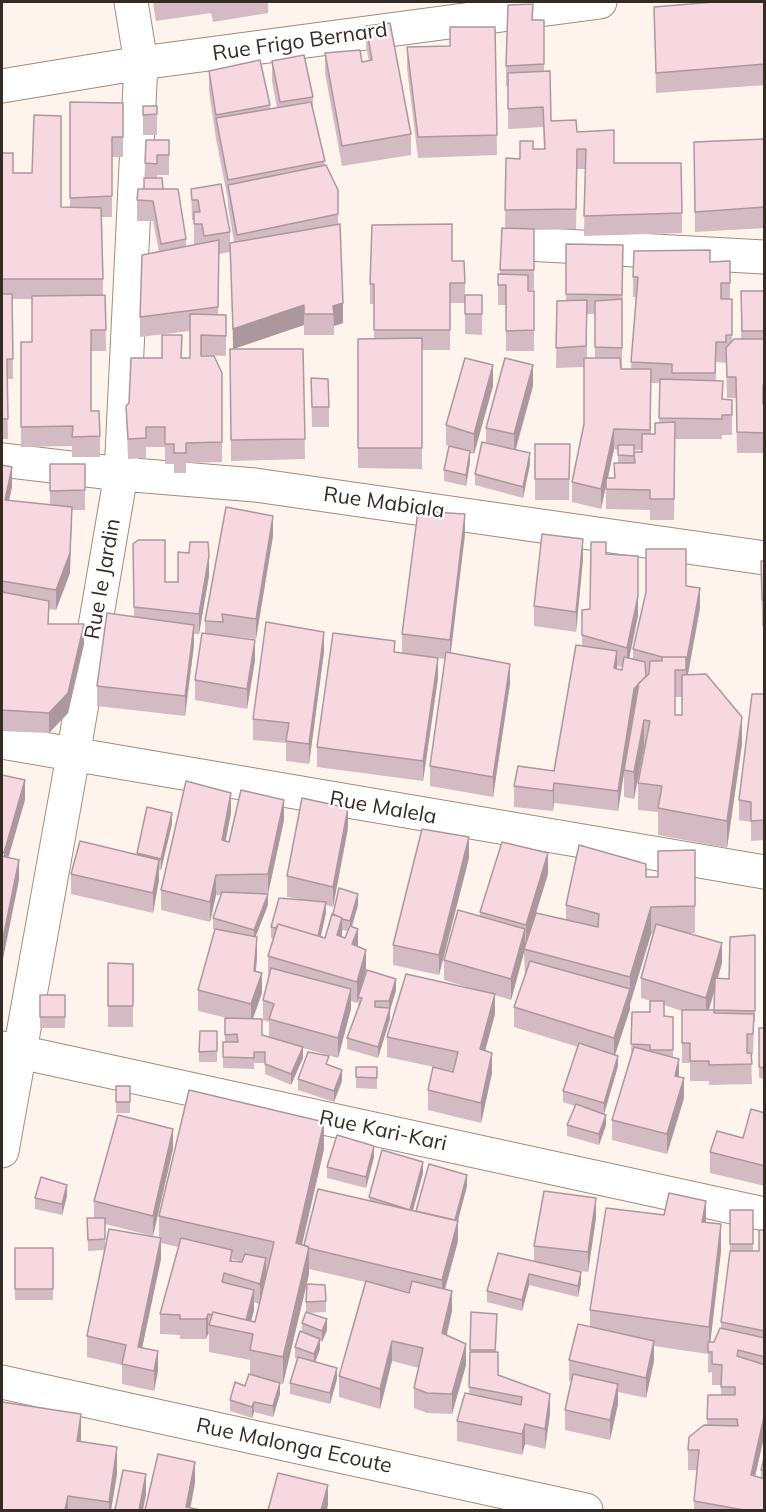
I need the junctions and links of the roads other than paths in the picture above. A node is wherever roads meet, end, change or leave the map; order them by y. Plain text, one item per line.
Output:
1 (131, 2) edge
2 (600, 2) edge
3 (141, 63) junction
4 (2, 86) edge
5 (526, 244) edge
6 (765, 256) edge
7 (2, 460) edge
8 (121, 474) junction
9 (765, 558) edge
10 (2, 742) edge
11 (74, 756) junction
12 (765, 872) edge
13 (10, 1050) edge
14 (2, 1151) edge
15 (765, 1214) edge
16 (2, 1382) edge
17 (586, 1510) edge

1 - 3 street, Rue le Jardin
2 - 3 street, Rue Frigo Bernard
3 - 4 street, Rue Frigo Bernard
3 - 8 street, Rue le Jardin
5 - 6 street
7 - 8 street, Rue Mabiala
8 - 9 street, Rue Mabiala
8 - 11 street, Rue le Jardin
10 - 11 street, Rue Malela
11 - 12 street, Rue Malela
11 - 13 street, Rue le Jardin
13 - 14 street, Rue le Jardin
13 - 15 street, Rue Kari-Kari
16 - 17 street, Rue Malonga Ecoute

